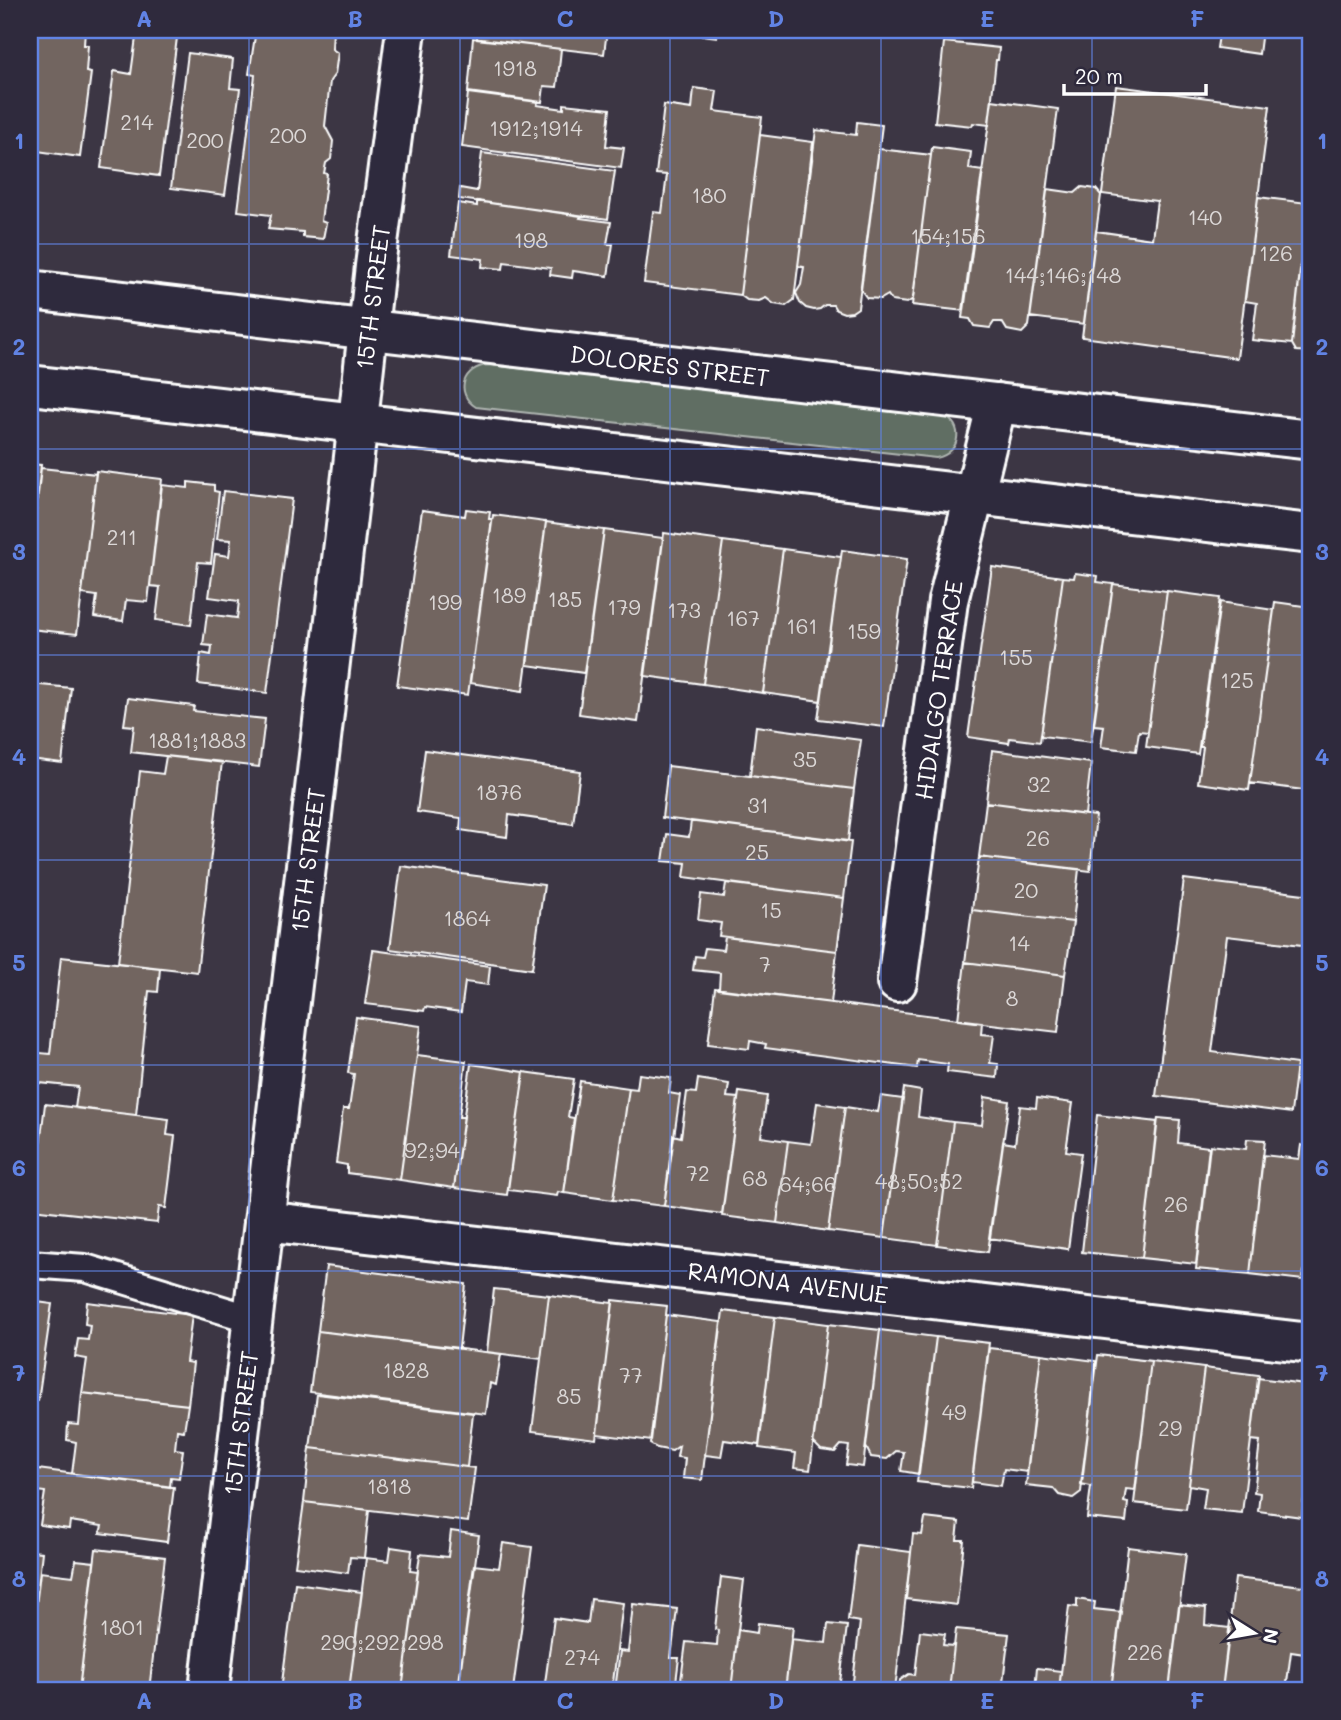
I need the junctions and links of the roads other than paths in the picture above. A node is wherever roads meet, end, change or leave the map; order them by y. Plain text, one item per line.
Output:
1 (406, 30) edge
2 (30, 290) edge
3 (368, 330) junction
4 (30, 385) edge
5 (997, 403) junction
6 (357, 422) junction
7 (1311, 440) edge
8 (974, 495) junction
9 (1311, 534) edge
10 (897, 982) dead end
11 (264, 1221) junction
12 (30, 1264) edge
13 (252, 1319) junction
14 (1311, 1343) edge
15 (209, 1690) edge

1 - 3 street, 15TH STREET
2 - 3 street, DOLORES STREET
3 - 5 street, DOLORES STREET
3 - 6 street, 15TH STREET
4 - 6 street
5 - 7 street, DOLORES STREET
5 - 8 street, HIDALGO TERRACE
6 - 8 street
6 - 11 street, 15TH STREET
8 - 9 street
8 - 10 street, HIDALGO TERRACE
11 - 13 street, 15TH STREET
11 - 14 street, RAMONA AVENUE
12 - 13 lane
13 - 15 street, 15TH STREET

